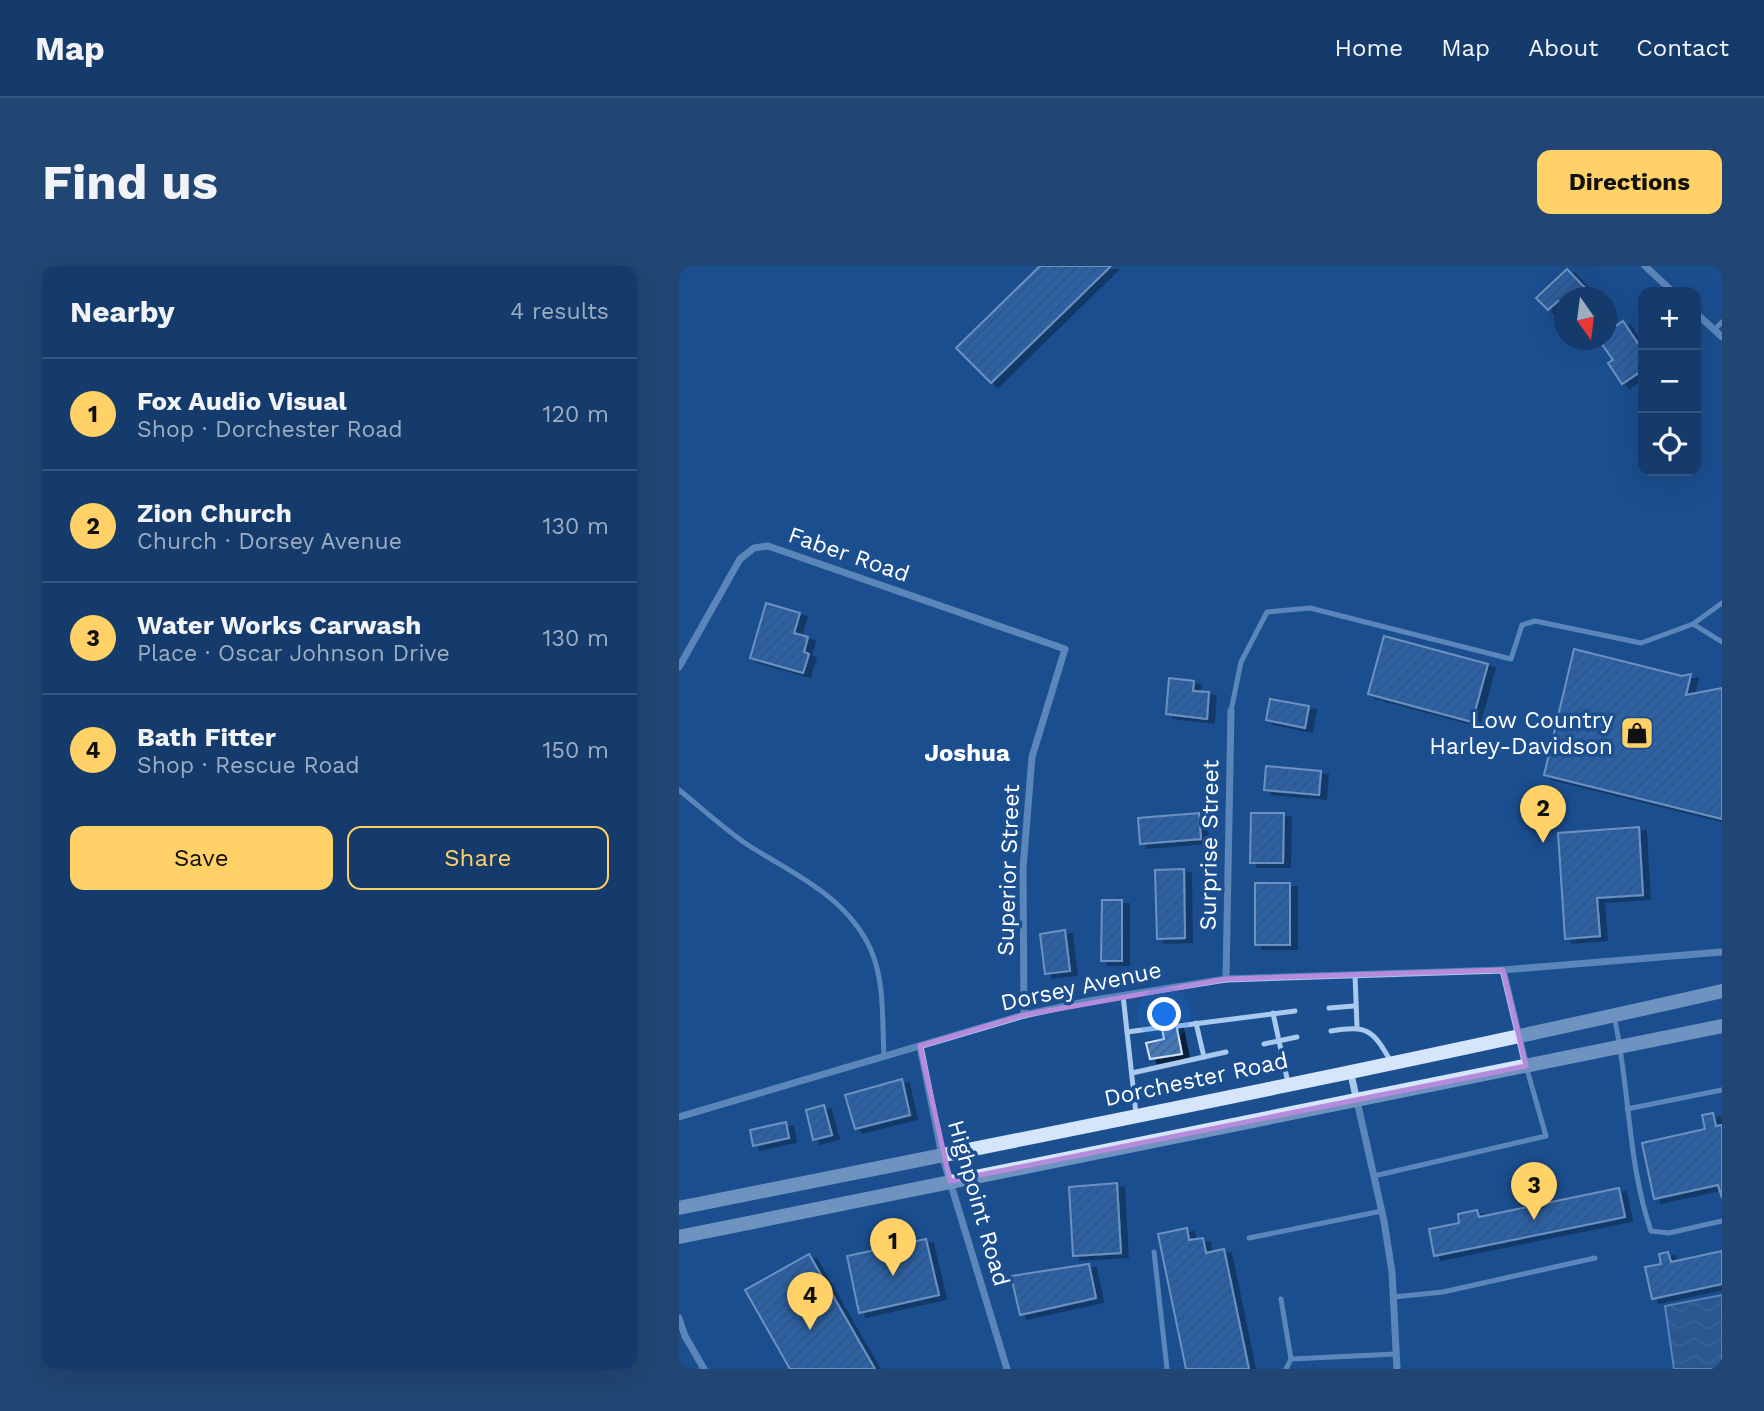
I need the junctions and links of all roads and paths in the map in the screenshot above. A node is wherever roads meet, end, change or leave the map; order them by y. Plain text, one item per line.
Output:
1 (1645, 266) edge
2 (1668, 287) edge
3 (1701, 318) edge
4 (1722, 322) edge
5 (1714, 330) junction
6 (1722, 337) edge
7 (1722, 603) edge
8 (1693, 624) junction
9 (1722, 642) edge
10 (1065, 649) joint
11 (679, 667) edge
12 (1231, 711) joint
13 (679, 790) edge
14 (1722, 952) edge
15 (1503, 970) junction
16 (1355, 975) junction
17 (1226, 979) junction
18 (1722, 991) edge
19 (1123, 995) junction
20 (1354, 1006) junction
21 (1329, 1008) dead end
22 (1295, 1011) dead end
23 (1273, 1013) junction
24 (1024, 1015) junction
25 (1614, 1016) junction
26 (1196, 1023) junction
27 (1178, 1026) dead end
28 (1722, 1026) edge
29 (1164, 1027) dead end
30 (1357, 1027) junction
31 (1331, 1031) dead end
32 (1127, 1032) junction
33 (1297, 1037) dead end
34 (1518, 1038) junction
35 (1279, 1041) junction
36 (1264, 1044) dead end
37 (920, 1046) junction
38 (1621, 1046) junction
39 (1226, 1052) dead end
40 (884, 1056) junction
41 (1204, 1057) junction
42 (1391, 1062) junction
43 (1526, 1066) junction
44 (1350, 1070) junction
45 (1132, 1073) junction
46 (1288, 1083) junction
47 (1722, 1090) edge
48 (1357, 1100) junction
49 (1627, 1109) junction
50 (1136, 1114) junction
51 (679, 1117) edge
52 (942, 1155) junction
53 (1374, 1176) junction
54 (950, 1181) junction
55 (679, 1209) edge
56 (1382, 1211) junction
57 (1722, 1221) edge
58 (679, 1237) edge
59 (1249, 1238) dead end
60 (1154, 1252) dead end
61 (1595, 1258) dead end
62 (1394, 1297) junction
63 (1281, 1299) dead end
64 (679, 1318) edge
65 (681, 1332) edge
66 (1396, 1354) junction
67 (1291, 1359) junction
68 (703, 1369) edge
69 (1007, 1369) edge
70 (1167, 1369) edge
71 (1286, 1369) edge
72 (1397, 1369) edge

1 - 2 street
3 - 5 street
4 - 5 lane
5 - 6 street
7 - 8 lane
8 - 9 lane
8 - 12 lane
10 - 11 street, Faber Road
10 - 24 street, Superior Street
12 - 17 street, Surprise Street
13 - 40 lane
14 - 15 street, Dorsey Avenue
15 - 16 street, Dorsey Avenue
15 - 34 street
16 - 17 street, Dorsey Avenue
16 - 20 lane
17 - 19 street, Dorsey Avenue
18 - 25 main road, Dorchester Road
19 - 24 street, Dorsey Avenue
19 - 32 lane
20 - 21 lane
20 - 30 lane
22 - 23 lane
23 - 26 lane
23 - 35 lane
24 - 37 street, Dorsey Avenue
25 - 34 main road, Dorchester Road
25 - 38 lane
26 - 27 lane
26 - 41 lane
28 - 38 main road
29 - 32 lane
30 - 31 lane
30 - 42 lane
32 - 45 lane
33 - 35 lane
34 - 42 main road, Dorchester Road
34 - 43 street
35 - 36 lane
35 - 46 lane
37 - 40 street, Dorsey Avenue
37 - 52 street, Highpoint Road
38 - 43 main road
38 - 49 lane
39 - 41 lane
40 - 51 street, Dorsey Avenue
41 - 45 lane
42 - 44 main road, Dorchester Road
43 - 48 main road
43 - 53 lane
44 - 46 main road, Dorchester Road
44 - 48 street
45 - 50 lane
46 - 50 main road, Dorchester Road
47 - 49 lane
48 - 53 street
48 - 54 main road
49 - 57 lane
50 - 52 main road, Dorchester Road
52 - 54 street, Highpoint Road
52 - 55 main road, Dorchester Road
53 - 56 street
54 - 58 main road
54 - 69 street, Highpoint Road
56 - 59 lane
56 - 62 street
60 - 70 lane
61 - 62 lane
62 - 66 street
63 - 67 lane
64 - 65 street
65 - 68 street
66 - 67 lane
66 - 72 street
67 - 71 lane

